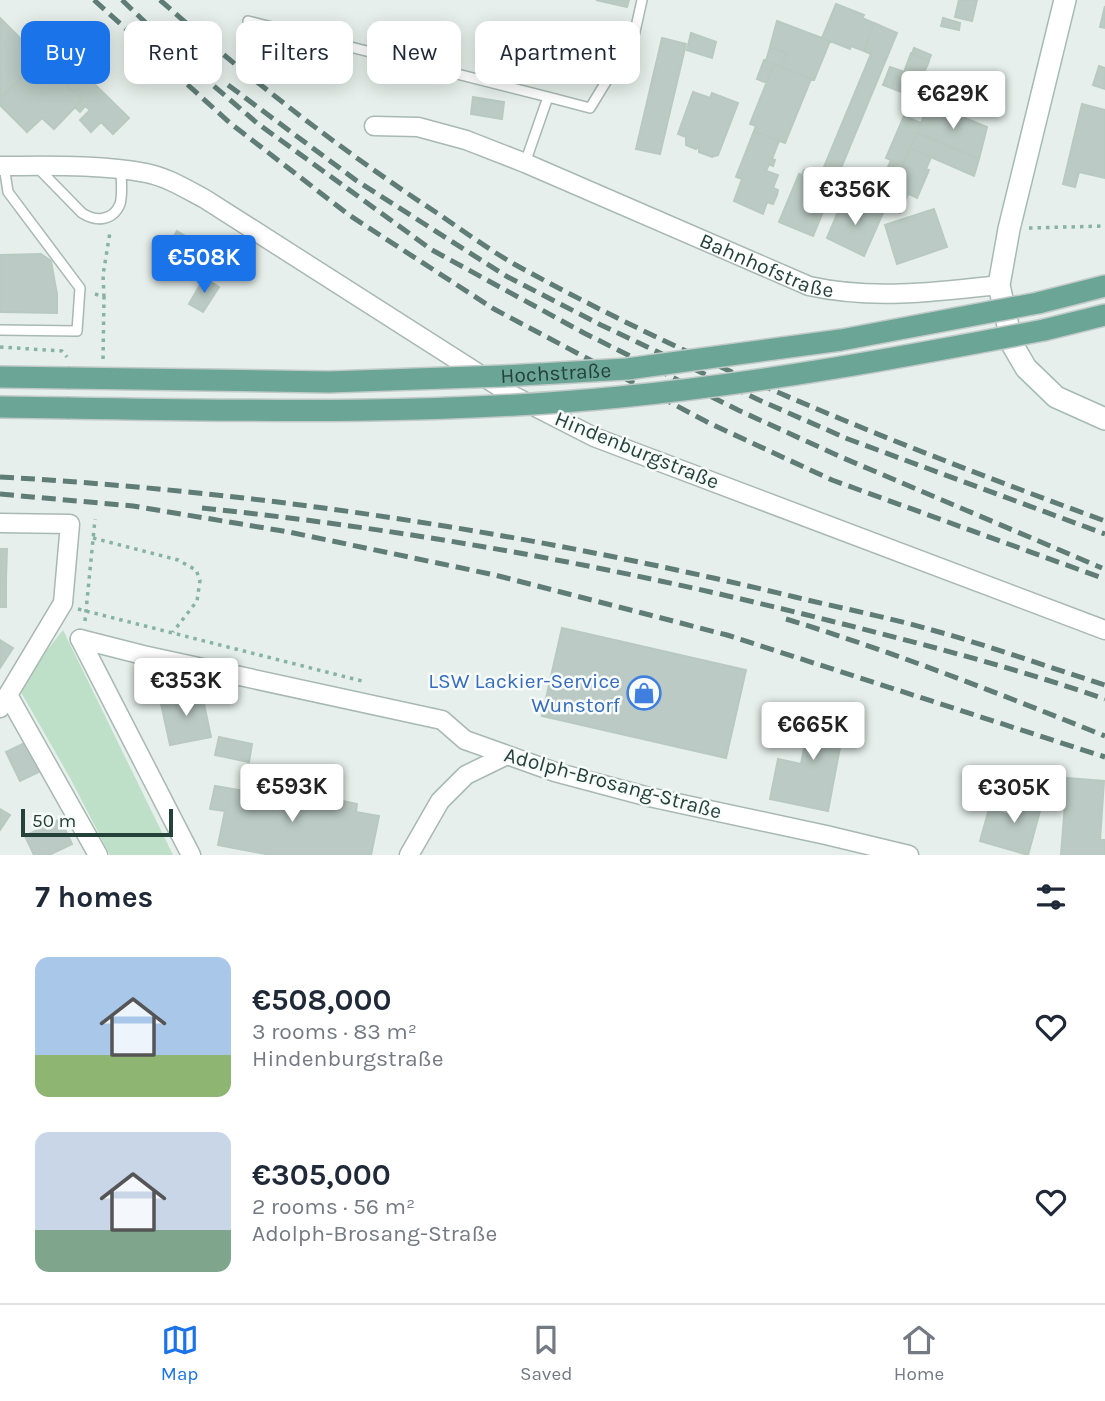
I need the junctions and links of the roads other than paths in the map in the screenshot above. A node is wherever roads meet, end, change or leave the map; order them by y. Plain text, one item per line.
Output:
1 (642, 0) edge
2 (1065, 0) edge
3 (353, 48) edge
4 (548, 97) junction
5 (374, 126) dead end
6 (525, 163) junction
7 (2, 166) edge
8 (36, 166) junction
9 (121, 169) junction
10 (999, 285) junction
11 (1105, 286) edge
12 (1105, 315) edge
13 (0, 330) edge
14 (0, 377) edge
15 (0, 407) edge
16 (1105, 419) edge
17 (0, 523) edge
18 (1105, 630) edge
19 (4, 701) edge
20 (505, 756) junction
21 (98, 855) edge
22 (191, 855) edge
23 (409, 855) edge
24 (909, 855) edge

1 - 4 lane
2 - 10 street
3 - 4 lane
4 - 6 lane
5 - 6 street, Bahnhofstraße
6 - 10 street, Bahnhofstraße
7 - 8 street, Hindenburgstraße
7 - 13 lane
8 - 9 street, Hindenburgstraße
8 - 9 lane
9 - 18 street, Hindenburgstraße
10 - 16 street
11 - 14 main road, Hochstraße, bridge
12 - 15 main road, Hochstraße, bridge
17 - 19 street
19 - 21 street
20 - 22 street, Adolph-Brosang-Straße
20 - 23 street
20 - 24 street, Adolph-Brosang-Straße

